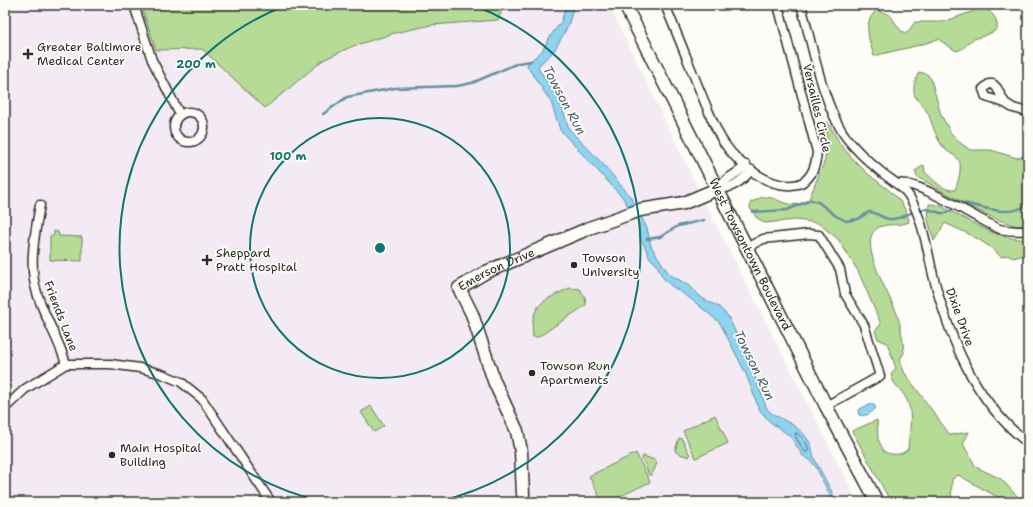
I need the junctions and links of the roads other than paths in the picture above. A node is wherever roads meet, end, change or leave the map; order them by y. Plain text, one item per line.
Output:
1 (134, 5) edge
2 (625, 5) edge
3 (665, 5) edge
4 (778, 5) edge
5 (801, 5) edge
6 (1005, 102) dead end
7 (1028, 112) edge
8 (180, 115) dead end
9 (749, 168) junction
10 (897, 184) junction
11 (717, 189) junction
12 (40, 205) dead end
13 (1028, 231) edge
14 (746, 248) junction
15 (66, 364) junction
16 (826, 406) junction
17 (5, 408) edge
18 (1028, 443) edge
19 (524, 494) dead end
20 (271, 502) edge
21 (877, 502) edge

1 - 8 street
2 - 11 main road, West Towsontown Boulevard
3 - 9 street, Versailles Circle
4 - 9 street, Versailles Circle
5 - 10 street, Dixie Drive
6 - 7 street
9 - 11 street
10 - 13 street
10 - 18 street, Dixie Drive
11 - 14 main road, West Towsontown Boulevard
11 - 19 main road, Emerson Drive
12 - 15 street, Friends Lane
14 - 16 main road, West Towsontown Boulevard
14 - 16 street
15 - 17 street
15 - 20 street
16 - 21 main road, West Towsontown Boulevard

